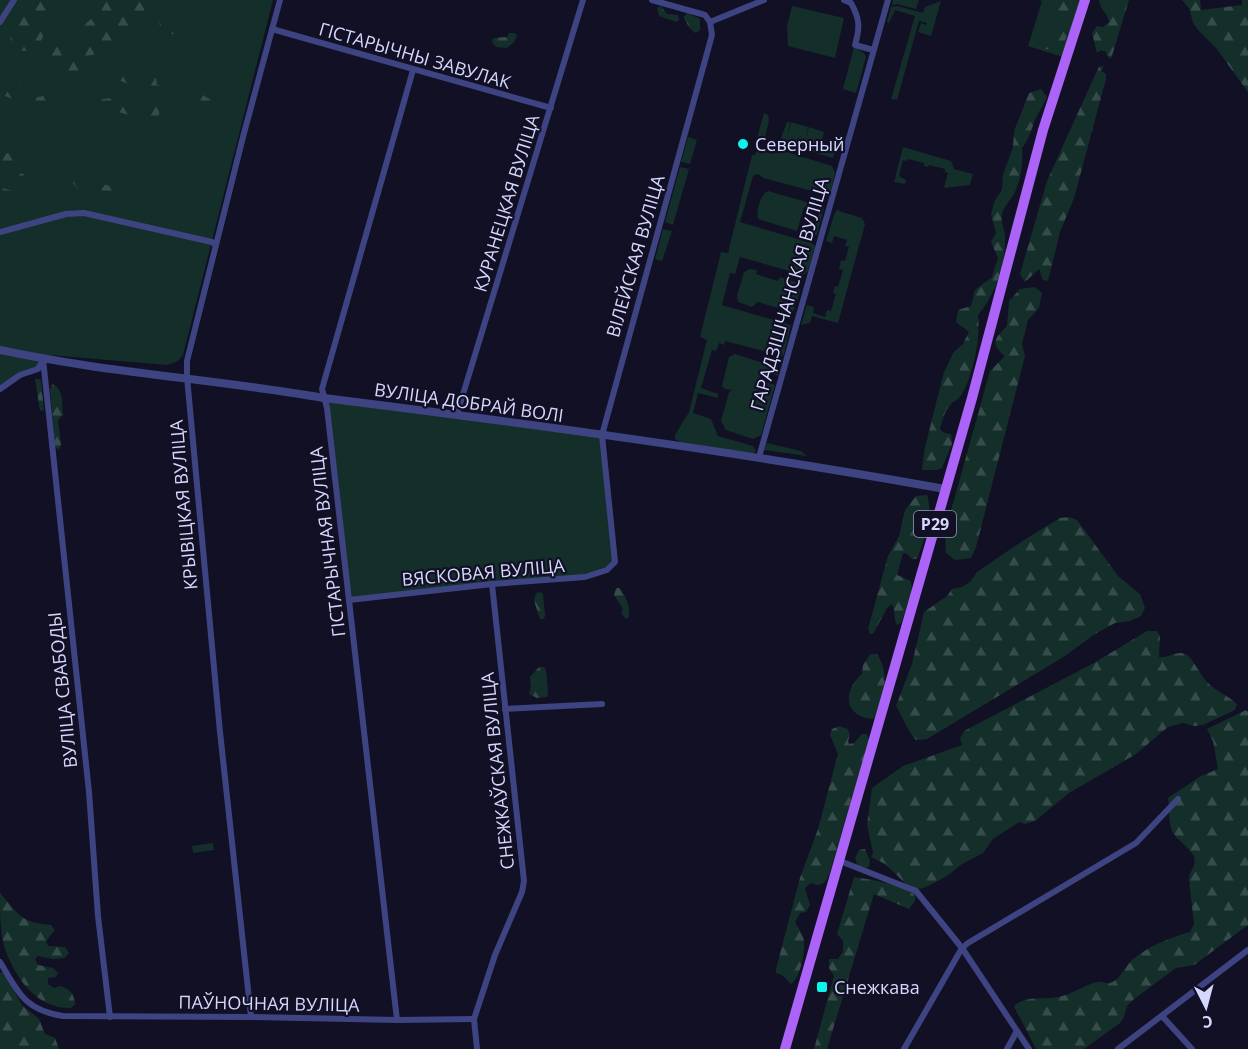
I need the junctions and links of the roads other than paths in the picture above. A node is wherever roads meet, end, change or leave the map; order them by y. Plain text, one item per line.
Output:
1 (14, 0) edge
2 (280, 0) edge
3 (583, 0) edge
4 (652, 0) edge
5 (764, 0) edge
6 (844, 0) edge
7 (888, 0) edge
8 (1085, 0) edge
9 (0, 22) edge
10 (710, 22) junction
11 (272, 29) junction
12 (873, 50) junction
13 (413, 70) junction
14 (550, 108) junction
15 (0, 232) edge
16 (215, 245) junction
17 (0, 350) edge
18 (43, 359) junction
19 (187, 377) junction
20 (0, 389) edge
21 (324, 398) junction
22 (457, 414) junction
23 (602, 435) junction
24 (759, 457) junction
25 (945, 489) junction
26 (615, 562) joint
27 (492, 584) junction
28 (349, 600) junction
29 (602, 704) dead end
30 (505, 709) junction
31 (1178, 799) dead end
32 (840, 861) junction
33 (963, 948) junction
34 (1248, 950) edge
35 (0, 962) edge
36 (1162, 1016) junction
37 (110, 1017) junction
38 (251, 1017) junction
39 (474, 1019) junction
40 (397, 1020) junction
41 (1017, 1032) junction
42 (477, 1049) edge
43 (785, 1049) edge
44 (904, 1049) edge
45 (1007, 1049) edge
46 (1029, 1049) edge
47 (1118, 1049) edge
48 (1192, 1049) edge

1 - 9 street
2 - 11 street, КРЫВІЦКАЯ ВУЛІЦА
3 - 14 street, КУРАНЕЦКАЯ ВУЛІЦА
4 - 10 street
5 - 10 street
6 - 12 street
7 - 12 street, ГАРАДЗІШЧАНСКАЯ ВУЛІЦА
8 - 25 main road, Р29
10 - 23 street, ВІЛЕЙСКАЯ ВУЛІЦА
11 - 13 street, ГІСТАРЫЧНЫ ЗАВУЛАК
11 - 16 street, КРЫВІЦКАЯ ВУЛІЦА
12 - 24 street, ГАРАДЗІШЧАНСКАЯ ВУЛІЦА
13 - 14 street, ГІСТАРЫЧНЫ ЗАВУЛАК
13 - 21 street, ГІСТАРЫЧНАЯ ВУЛІЦА
14 - 22 street, КУРАНЕЦКАЯ ВУЛІЦА
15 - 16 street
16 - 19 street, КРЫВІЦКАЯ ВУЛІЦА
17 - 18 street, ВУЛІЦА ДОБРАЙ ВОЛІ
18 - 19 street, ВУЛІЦА ДОБРАЙ ВОЛІ
18 - 20 street
18 - 37 street, ВУЛІЦА СВАБОДЫ
19 - 21 street, ВУЛІЦА ДОБРАЙ ВОЛІ
19 - 38 street, КРЫВІЦКАЯ ВУЛІЦА
21 - 22 street, ВУЛІЦА ДОБРАЙ ВОЛІ
21 - 28 street, ГІСТАРЫЧНАЯ ВУЛІЦА
22 - 23 street, ВУЛІЦА ДОБРАЙ ВОЛІ
23 - 24 street, ВУЛІЦА ДОБРАЙ ВОЛІ
23 - 26 street, ВІЛЕЙСКАЯ ВУЛІЦА
24 - 25 street, ВУЛІЦА ДОБРАЙ ВОЛІ
25 - 32 main road, Р29
26 - 27 street, ВЯСКОВАЯ ВУЛІЦА
27 - 28 street, ВЯСКОВАЯ ВУЛІЦА
27 - 30 street, СНЕЖКАЎСКАЯ ВУЛІЦА
28 - 40 street, ГІСТАРЫЧНАЯ ВУЛІЦА
29 - 30 street
30 - 39 street, СНЕЖКАЎСКАЯ ВУЛІЦА
31 - 33 street
32 - 33 street
32 - 43 main road, Р29
33 - 41 street
33 - 44 street
34 - 36 street
35 - 37 street, ПАЎНОЧНАЯ ВУЛІЦА
36 - 47 street
36 - 48 street
37 - 38 street, ПАЎНОЧНАЯ ВУЛІЦА
38 - 40 street, ПАЎНОЧНАЯ ВУЛІЦА
39 - 40 street, ПАЎНОЧНАЯ ВУЛІЦА
39 - 42 street
41 - 45 street
41 - 46 street

